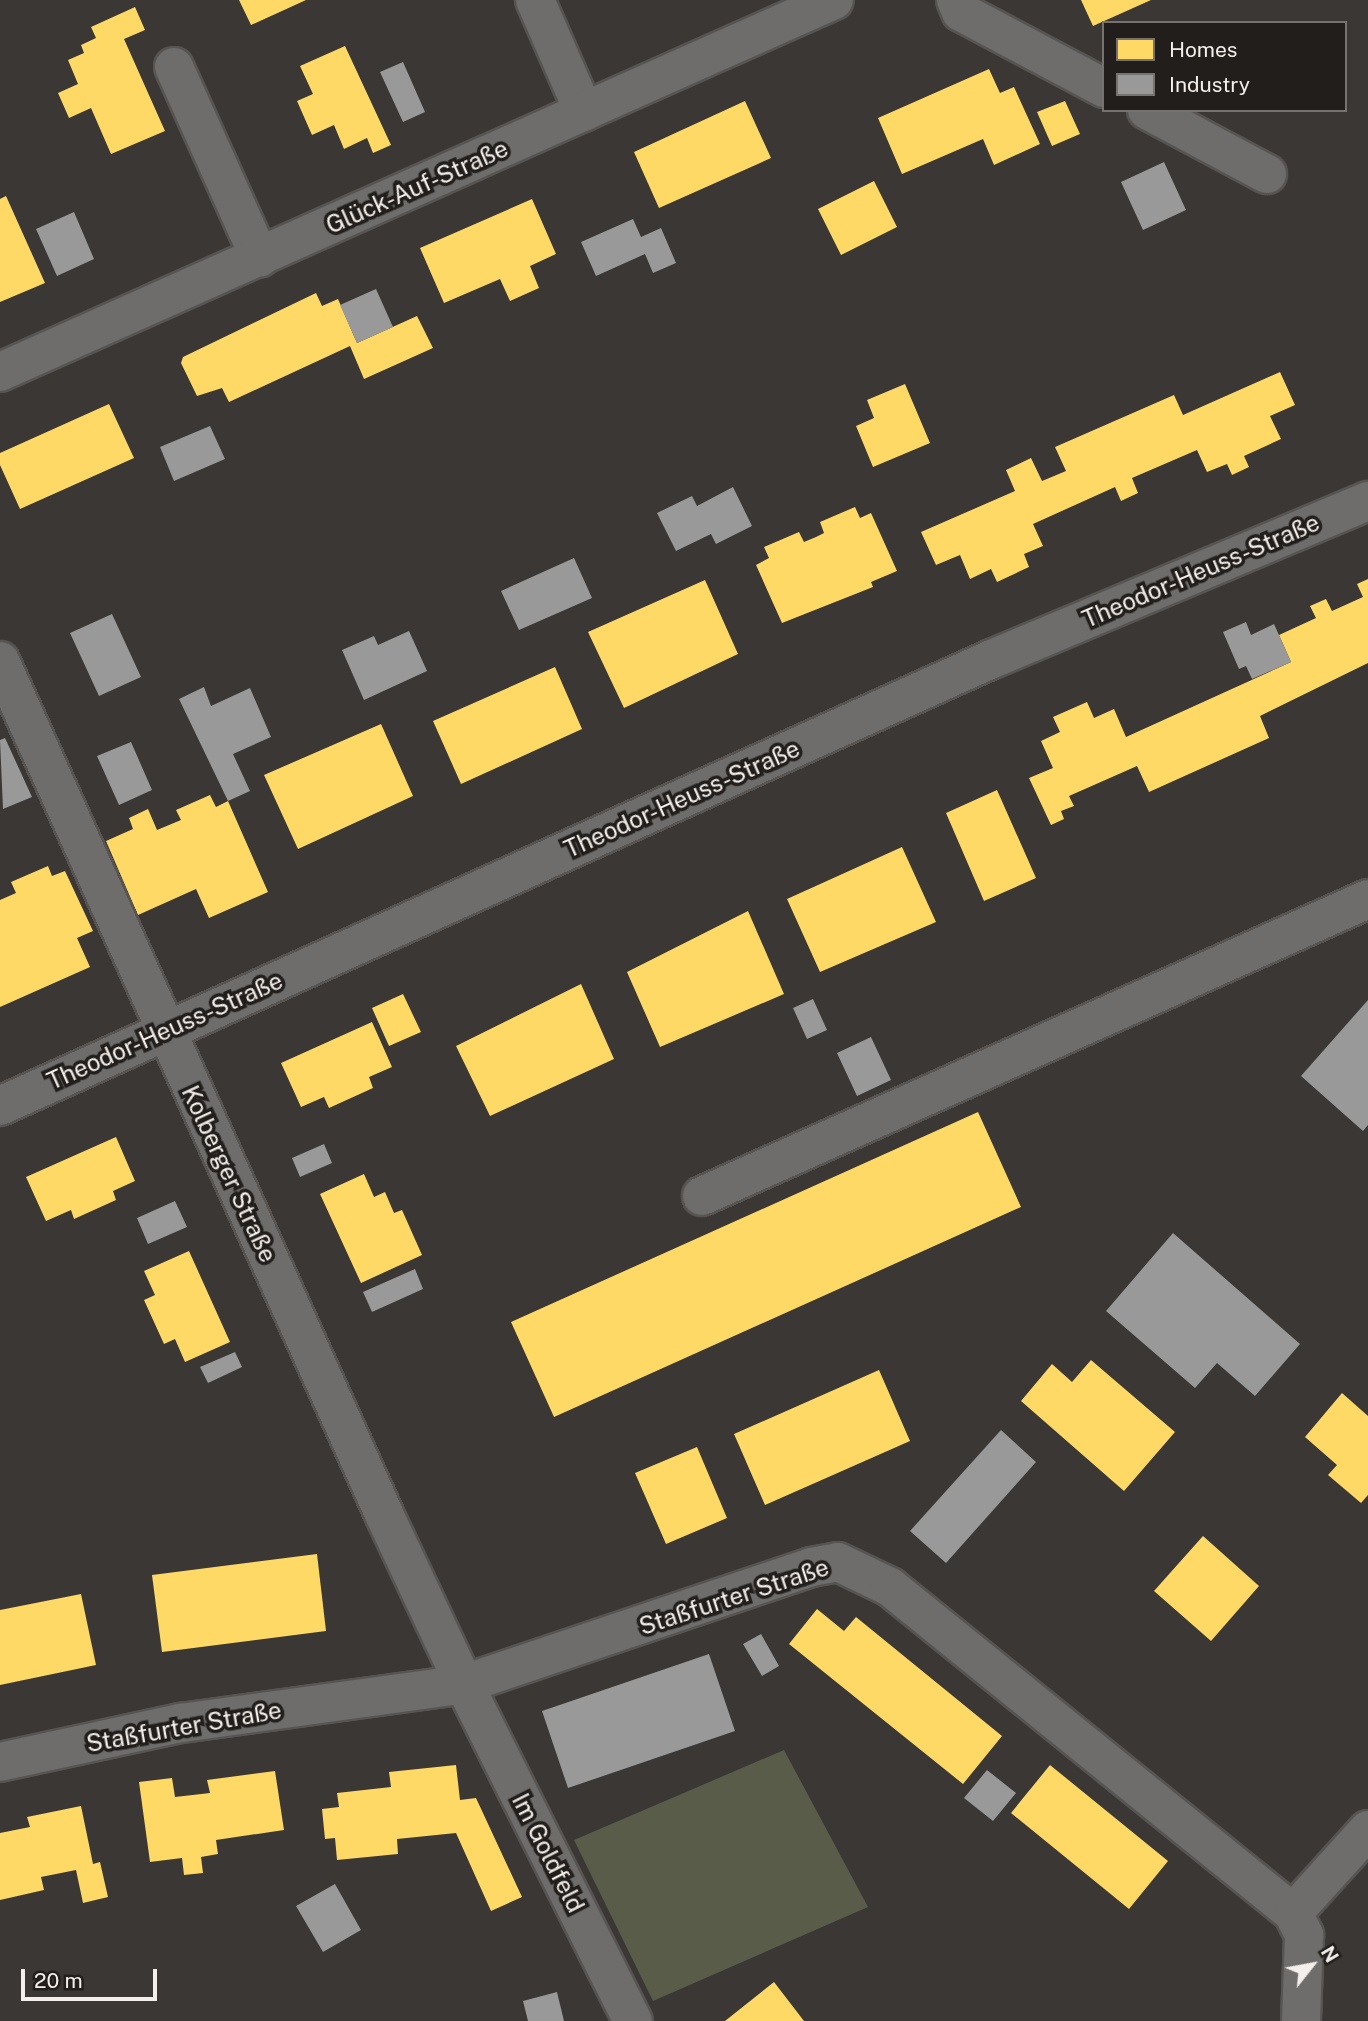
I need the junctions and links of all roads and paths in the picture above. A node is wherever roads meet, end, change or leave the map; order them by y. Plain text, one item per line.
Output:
1 (535, 0) edge
2 (834, 0) edge
3 (956, 0) edge
4 (174, 67) dead end
5 (1102, 87) edge
6 (584, 112) junction
7 (1151, 112) edge
8 (1268, 174) dead end
9 (260, 257) junction
10 (0, 372) edge
11 (1368, 501) edge
12 (0, 661) edge
13 (1368, 899) edge
14 (164, 1032) junction
15 (0, 1106) edge
16 (702, 1196) dead end
17 (464, 1684) junction
18 (0, 1762) edge
19 (1368, 1830) edge
20 (1293, 1913) junction
21 (633, 2021) edge
22 (1301, 2021) edge

1 - 6 street
2 - 6 street, Glück-Auf-Straße
3 - 5 street
4 - 9 street
6 - 9 street, Glück-Auf-Straße
7 - 8 street
9 - 10 street, Glück-Auf-Straße
11 - 14 street, Theodor-Heuss-Straße
12 - 14 street, Kolberger Straße
13 - 16 street
14 - 15 street, Theodor-Heuss-Straße
14 - 17 street, Kolberger Straße
17 - 18 street, Staßfurter Straße
17 - 20 street, Staßfurter Straße
17 - 21 street, Im Goldfeld
19 - 20 street
20 - 22 street

